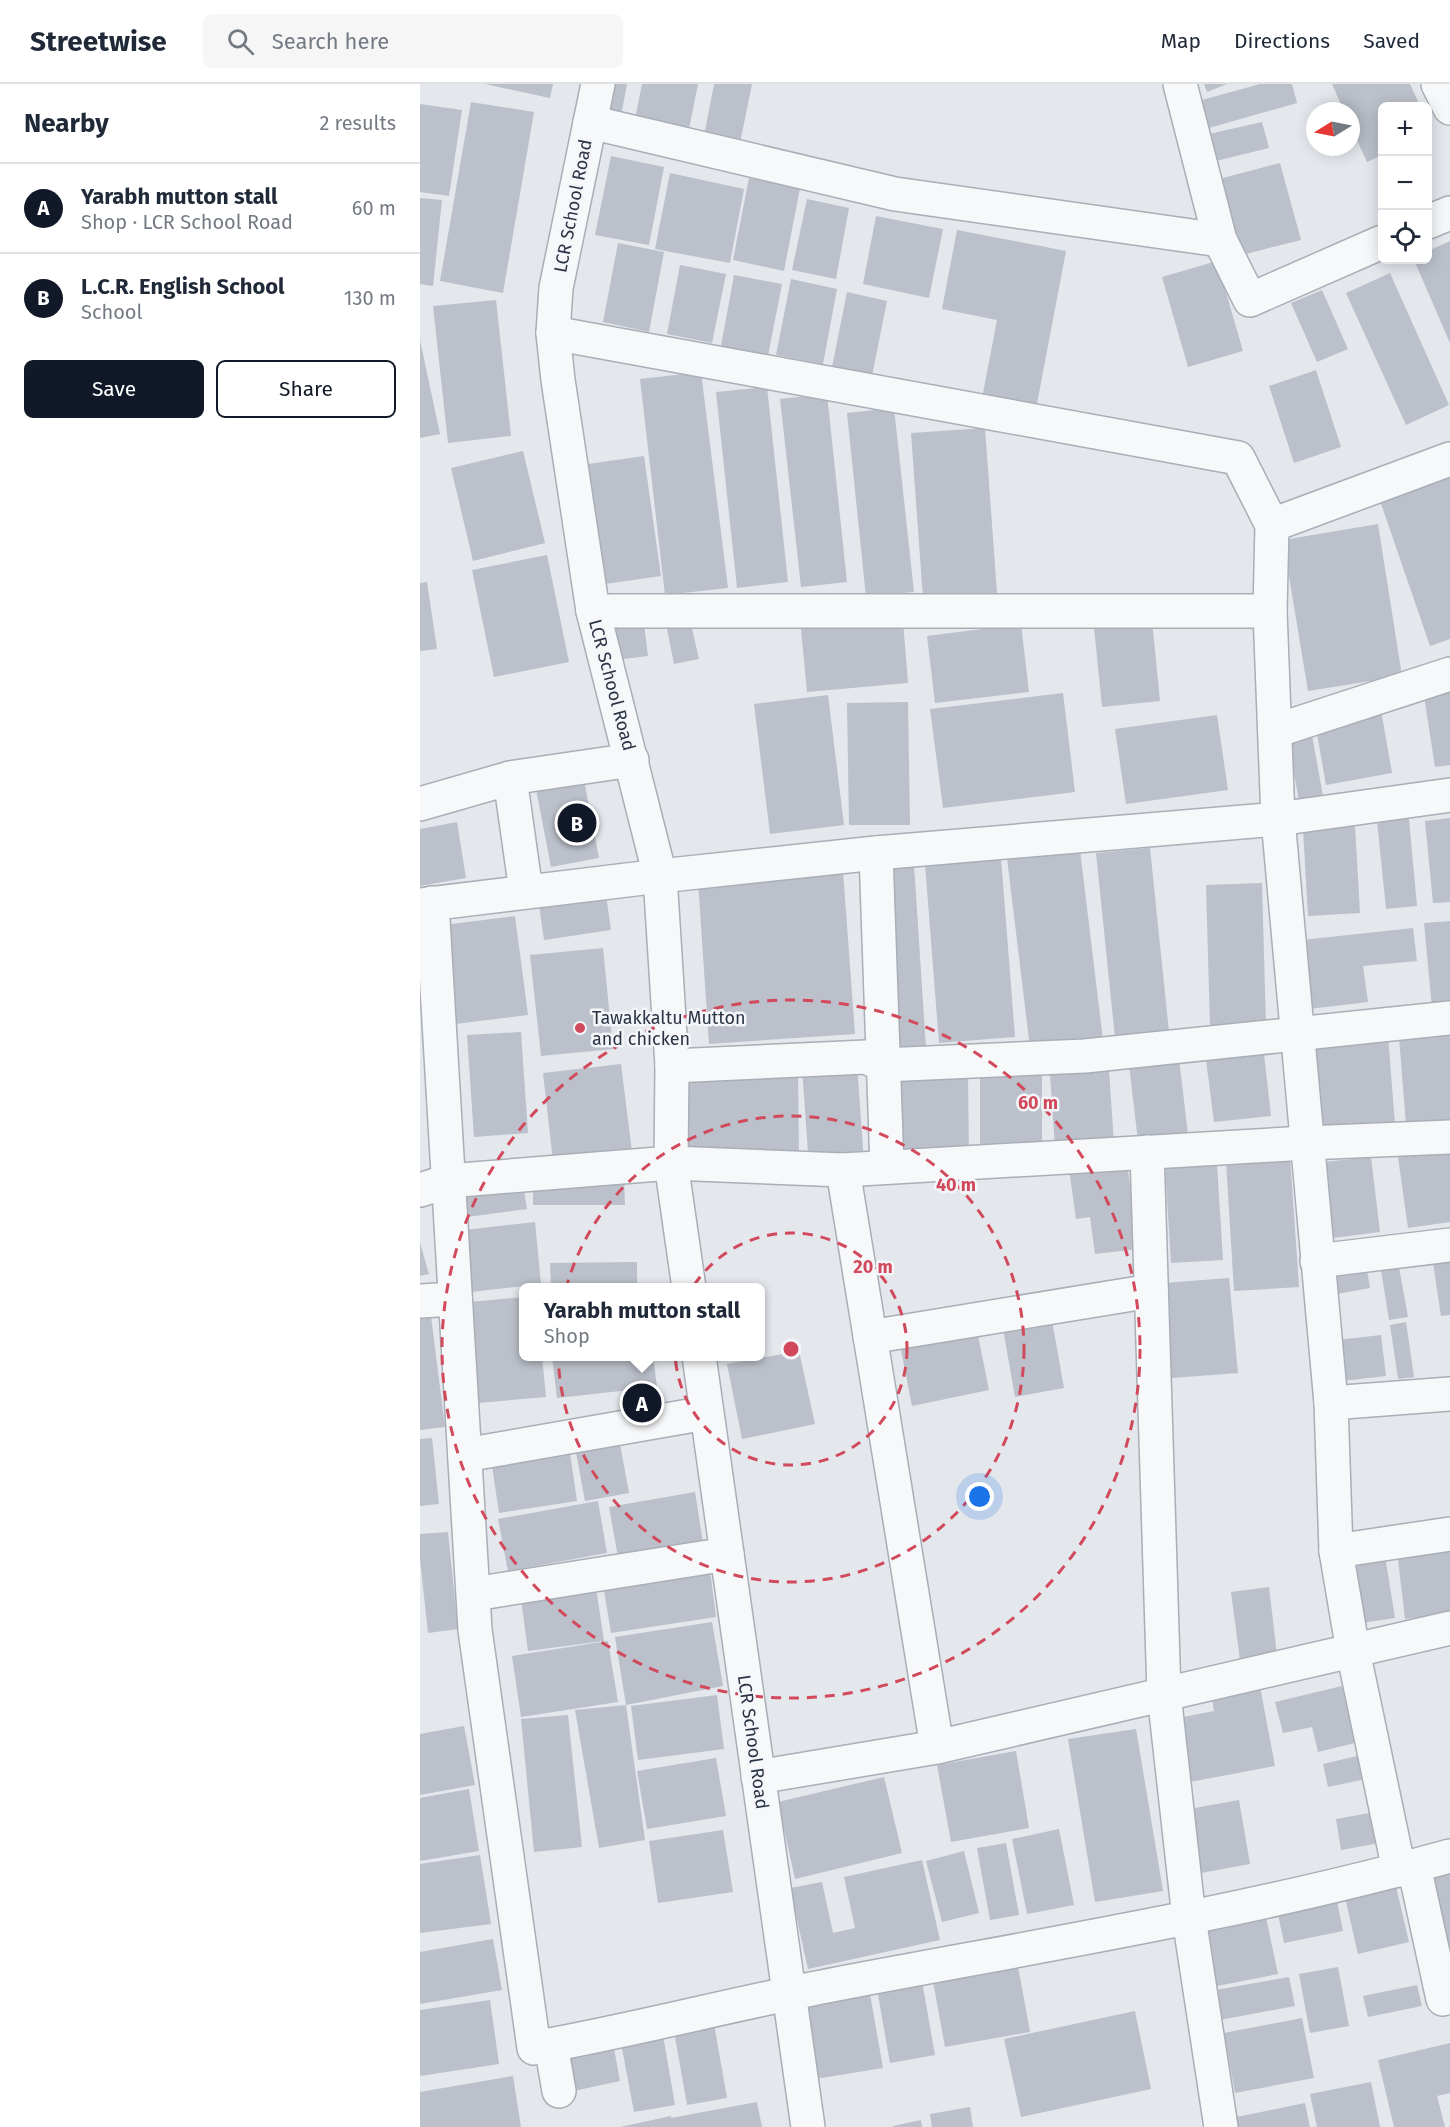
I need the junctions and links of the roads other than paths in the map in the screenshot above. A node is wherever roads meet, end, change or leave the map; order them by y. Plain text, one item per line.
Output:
1 (598, 84) edge
2 (1180, 84) edge
3 (1438, 84) edge
4 (1450, 108) edge
5 (590, 122) junction
6 (1450, 213) edge
7 (1432, 220) edge
8 (1220, 240) junction
9 (1378, 244) edge
10 (553, 333) junction
11 (1450, 459) edge
12 (1272, 525) junction
13 (593, 610) junction
14 (1270, 611) junction
15 (1450, 674) edge
16 (1275, 731) junction
17 (632, 760) junction
18 (510, 778) junction
19 (1450, 795) edge
20 (420, 804) edge
21 (1278, 819) junction
22 (876, 853) junction
23 (660, 876) junction
24 (526, 891) junction
25 (426, 904) edge
26 (1450, 1018) edge
27 (1297, 1034) junction
28 (883, 1065) junction
29 (672, 1066) junction
30 (1450, 1137) edge
31 (1306, 1143) junction
32 (1147, 1152) junction
33 (671, 1163) junction
34 (886, 1167) junction
35 (843, 1170) junction
36 (434, 1185) edge
37 (1450, 1245) edge
38 (1317, 1261) junction
39 (688, 1283) edge
40 (1151, 1291) junction
41 (455, 1299) junction
42 (420, 1300) edge
43 (870, 1337) junction
44 (700, 1361) edge
45 (1450, 1394) edge
46 (1331, 1403) junction
47 (706, 1413) junction
48 (465, 1455) junction
49 (1450, 1534) edge
50 (1336, 1551) junction
51 (727, 1554) junction
52 (474, 1594) junction
53 (1450, 1628) edge
54 (1353, 1651) junction
55 (1164, 1694) junction
56 (937, 1747) junction
57 (758, 1777) junction
58 (1450, 1856) edge
59 (1406, 1868) junction
60 (1189, 1917) junction
61 (789, 1993) junction
62 (1443, 1999) dead end
63 (551, 2045) junction
64 (559, 2091) dead end
65 (808, 2127) edge
66 (1221, 2127) edge

1 - 5 street, LCR School Road
2 - 8 street
3 - 4 street
5 - 8 street
5 - 10 street, LCR School Road
6 - 7 street
8 - 9 street
10 - 12 street
10 - 13 street, LCR School Road
11 - 12 street
12 - 14 street
13 - 14 street
13 - 17 street, LCR School Road
14 - 16 street
15 - 16 street
16 - 21 street
17 - 18 street
17 - 23 street, LCR School Road
18 - 20 street
18 - 24 street
19 - 21 street
21 - 22 street
21 - 27 street
22 - 23 street
22 - 28 street
23 - 24 street
23 - 29 street, LCR School Road
24 - 25 street
25 - 36 street
26 - 27 street
27 - 28 street
27 - 31 street
28 - 29 street
28 - 34 street
29 - 33 street, LCR School Road
30 - 31 street
31 - 32 street
31 - 38 street
32 - 34 street
32 - 40 street
33 - 35 street
33 - 36 street
33 - 39 street, LCR School Road
34 - 35 street
35 - 43 street
36 - 41 street
37 - 38 street
38 - 46 street
40 - 43 street
40 - 55 street
41 - 42 street
41 - 48 street
43 - 56 street
44 - 47 street, LCR School Road
45 - 46 street
46 - 50 street
47 - 48 street
47 - 51 street, LCR School Road
48 - 52 street
49 - 50 street
50 - 54 street
51 - 52 street
51 - 57 street, LCR School Road
52 - 63 street
53 - 54 street
54 - 55 street
54 - 59 street
55 - 56 street
55 - 60 street
56 - 57 street
57 - 61 street, LCR School Road
58 - 59 street
59 - 60 street
59 - 62 street
60 - 61 street
60 - 66 street
61 - 63 street
61 - 65 street, LCR School Road
63 - 64 street

